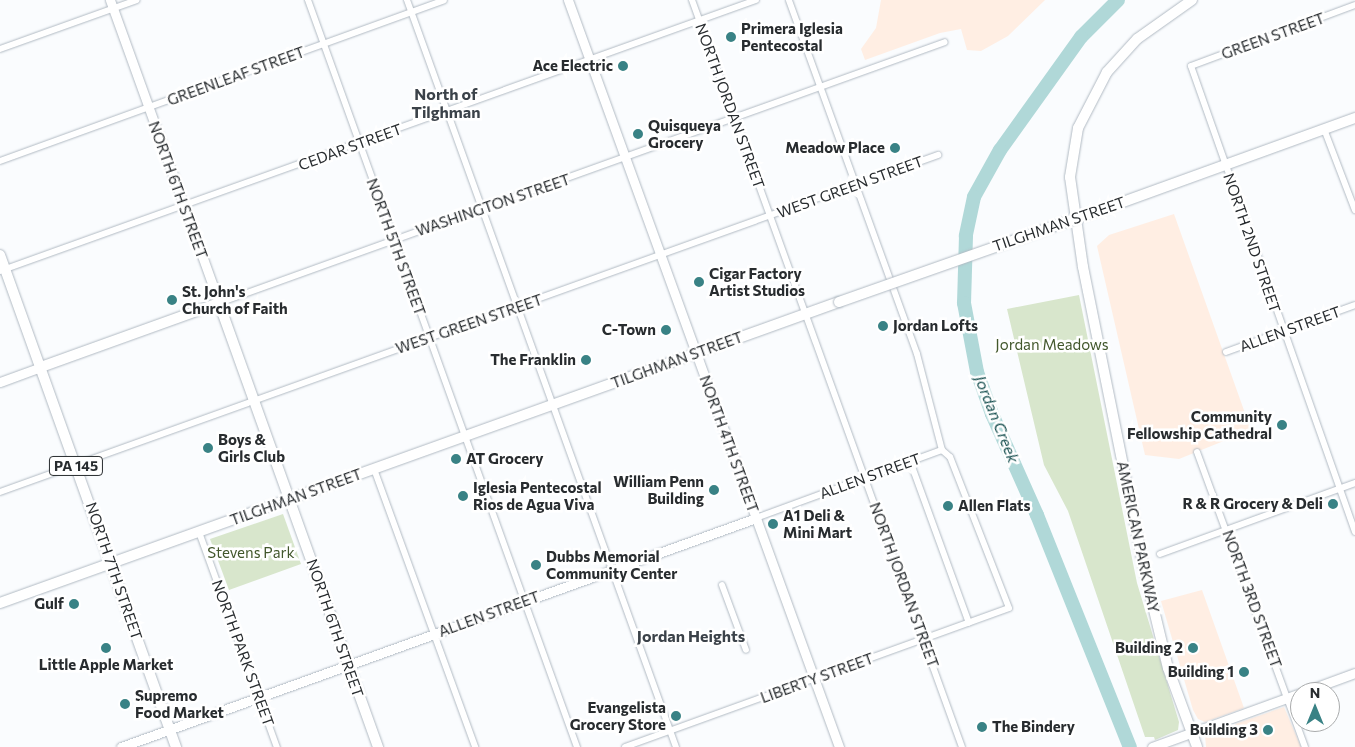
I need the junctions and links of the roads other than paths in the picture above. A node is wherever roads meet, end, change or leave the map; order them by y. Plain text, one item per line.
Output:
1 (137, 0) edge
2 (308, 0) edge
3 (407, 0) edge
4 (444, 0) edge
5 (568, 0) edge
6 (692, 0) edge
7 (756, 0) edge
8 (789, 0) edge
9 (1192, 0) edge
10 (112, 4) edge
11 (1355, 5) edge
12 (411, 12) junction
13 (699, 21) junction
14 (945, 42) dead end
15 (323, 44) junction
16 (0, 49) edge
17 (590, 60) junction
18 (1191, 66) joint
19 (821, 88) junction
20 (149, 107) junction
21 (447, 111) junction
22 (1355, 118) edge
23 (735, 119) junction
24 (1324, 129) junction
25 (359, 143) junction
26 (938, 155) dead end
27 (625, 159) junction
28 (0, 161) edge
29 (1226, 164) junction
30 (856, 185) junction
31 (184, 206) junction
32 (482, 208) junction
33 (1355, 210) edge
34 (770, 216) junction
35 (394, 240) junction
36 (0, 254) edge
37 (660, 256) junction
38 (3, 270) edge
39 (219, 303) junction
40 (1355, 305) edge
41 (518, 307) junction
42 (804, 315) junction
43 (1282, 331) junction
44 (428, 338) junction
45 (1226, 352) dead end
46 (696, 353) junction
47 (40, 367) junction
48 (0, 382) edge
49 (253, 401) junction
50 (552, 404) junction
51 (464, 436) junction
52 (942, 450) junction
53 (1197, 452) dead end
54 (910, 461) junction
55 (76, 465) junction
56 (374, 469) junction
57 (865, 478) junction
58 (1355, 483) edge
59 (1339, 489) junction
60 (0, 492) edge
61 (290, 498) junction
62 (756, 518) junction
63 (1226, 529) junction
64 (199, 532) junction
65 (1355, 532) edge
66 (1160, 554) dead end
67 (111, 564) junction
68 (612, 570) junction
69 (722, 585) dead end
70 (524, 601) junction
71 (0, 603) edge
72 (969, 622) junction
73 (435, 633) junction
74 (924, 639) junction
75 (746, 650) dead end
76 (348, 664) junction
77 (1355, 673) edge
78 (815, 679) junction
79 (1329, 682) edge
80 (259, 697) junction
81 (1288, 697) junction
82 (170, 730) junction
83 (670, 731) junction
84 (1191, 733) junction
85 (1154, 746) edge
86 (121, 747) edge
87 (176, 747) edge
88 (277, 747) edge
89 (378, 747) edge
90 (476, 747) edge
91 (577, 747) edge
92 (625, 747) edge
93 (676, 747) edge
94 (839, 747) edge
95 (962, 747) edge
96 (1196, 747) edge
97 (1305, 747) edge

1 - 10 street
2 - 15 street, NORTH 5TH STREET
3 - 12 street
4 - 12 street, GREENLEAF STREET
5 - 17 street, NORTH 4TH STREET
6 - 13 street, NORTH JORDAN STREET
7 - 13 street, CEDAR STREET
8 - 19 street
9 - 84 main road, AMERICAN PARKWAY
10 - 16 street
10 - 20 street, NORTH 6TH STREET
11 - 18 street, GREEN STREET
12 - 15 street, GREENLEAF STREET
12 - 21 street
13 - 17 street, CEDAR STREET
13 - 23 street, NORTH JORDAN STREET
14 - 19 street, WASHINGTON STREET
15 - 20 street, GREENLEAF STREET
15 - 25 street, NORTH 5TH STREET
17 - 21 street, CEDAR STREET
17 - 27 street, NORTH 4TH STREET
18 - 29 street, NORTH 2ND STREET
19 - 23 street, WASHINGTON STREET
19 - 30 street
20 - 28 street, GREENLEAF STREET
20 - 31 street, NORTH 6TH STREET
21 - 25 street, CEDAR STREET
21 - 32 street
22 - 24 main road, TILGHMAN STREET
23 - 27 street, WASHINGTON STREET
23 - 34 street, NORTH JORDAN STREET
24 - 29 main road, TILGHMAN STREET
24 - 33 street
25 - 31 street, CEDAR STREET
25 - 35 street, NORTH 5TH STREET
26 - 30 street, WEST GREEN STREET
27 - 32 street, WASHINGTON STREET
27 - 37 street, NORTH 4TH STREET
29 - 42 main road, TILGHMAN STREET, bridge
29 - 43 street, NORTH 2ND STREET
30 - 34 street, WEST GREEN STREET
30 - 52 street
31 - 38 street, CEDAR STREET
31 - 39 street, NORTH 6TH STREET
32 - 35 street, WASHINGTON STREET
32 - 41 street
34 - 37 street, WEST GREEN STREET
34 - 42 street, NORTH JORDAN STREET
35 - 39 street, WASHINGTON STREET
35 - 44 street, NORTH 5TH STREET
36 - 38 main road, NORTH 7TH STREET / PA 145
37 - 41 street, WEST GREEN STREET
37 - 46 street, NORTH 4TH STREET
38 - 47 main road, NORTH 7TH STREET / PA 145
39 - 47 main road, WASHINGTON STREET
39 - 49 main road, NORTH 6TH STREET
40 - 43 street, ALLEN STREET
41 - 44 street, WEST GREEN STREET
41 - 50 street
42 - 46 main road, TILGHMAN STREET
42 - 57 street, NORTH JORDAN STREET
43 - 45 street, ALLEN STREET
43 - 59 street, NORTH 2ND STREET
44 - 49 street, WEST GREEN STREET
44 - 51 street, NORTH 5TH STREET
46 - 50 main road, TILGHMAN STREET
46 - 62 street, NORTH 4TH STREET
47 - 48 street
47 - 55 main road, NORTH 7TH STREET / PA 145
49 - 55 street, WEST GREEN STREET
49 - 61 main road, NORTH 6TH STREET
50 - 51 main road, TILGHMAN STREET
50 - 68 street
51 - 56 main road, TILGHMAN STREET
51 - 70 street, NORTH 5TH STREET
52 - 54 street, ALLEN STREET
52 - 72 street, LIBERTY STREET
53 - 63 street, NORTH 3RD STREET
54 - 57 street, ALLEN STREET
54 - 72 street
55 - 60 street, WEST GREEN STREET
55 - 67 main road, NORTH 7TH STREET / PA 145
56 - 61 main road, TILGHMAN STREET
56 - 73 street
57 - 62 street, ALLEN STREET
57 - 74 street, NORTH JORDAN STREET
58 - 59 street
59 - 63 street
59 - 65 street, NORTH 2ND STREET
61 - 64 main road, TILGHMAN STREET
61 - 76 main road, NORTH 6TH STREET
62 - 68 street, ALLEN STREET
62 - 78 street, NORTH 4TH STREET
63 - 66 street
63 - 81 street, NORTH 3RD STREET
64 - 67 main road, TILGHMAN STREET
64 - 80 street, NORTH PARK STREET
67 - 71 main road, TILGHMAN STREET
67 - 82 main road, NORTH 7TH STREET / PA 145
68 - 70 street, ALLEN STREET
68 - 83 street
69 - 75 street
70 - 73 street, ALLEN STREET
70 - 91 street, NORTH 5TH STREET
72 - 74 street, LIBERTY STREET
73 - 76 street, ALLEN STREET
73 - 90 street
74 - 78 street, LIBERTY STREET
74 - 95 street, NORTH JORDAN STREET
76 - 80 street, ALLEN STREET
76 - 89 main road, NORTH 6TH STREET
77 - 79 street
78 - 83 street, LIBERTY STREET
78 - 94 street, NORTH 4TH STREET
80 - 82 street, ALLEN STREET
80 - 88 street, NORTH PARK STREET
81 - 84 street
81 - 97 street, NORTH 3RD STREET
82 - 86 street, ALLEN STREET
82 - 87 main road, NORTH 7TH STREET / PA 145
83 - 92 street, LIBERTY STREET
83 - 93 street
84 - 85 street
84 - 96 main road, AMERICAN PARKWAY

